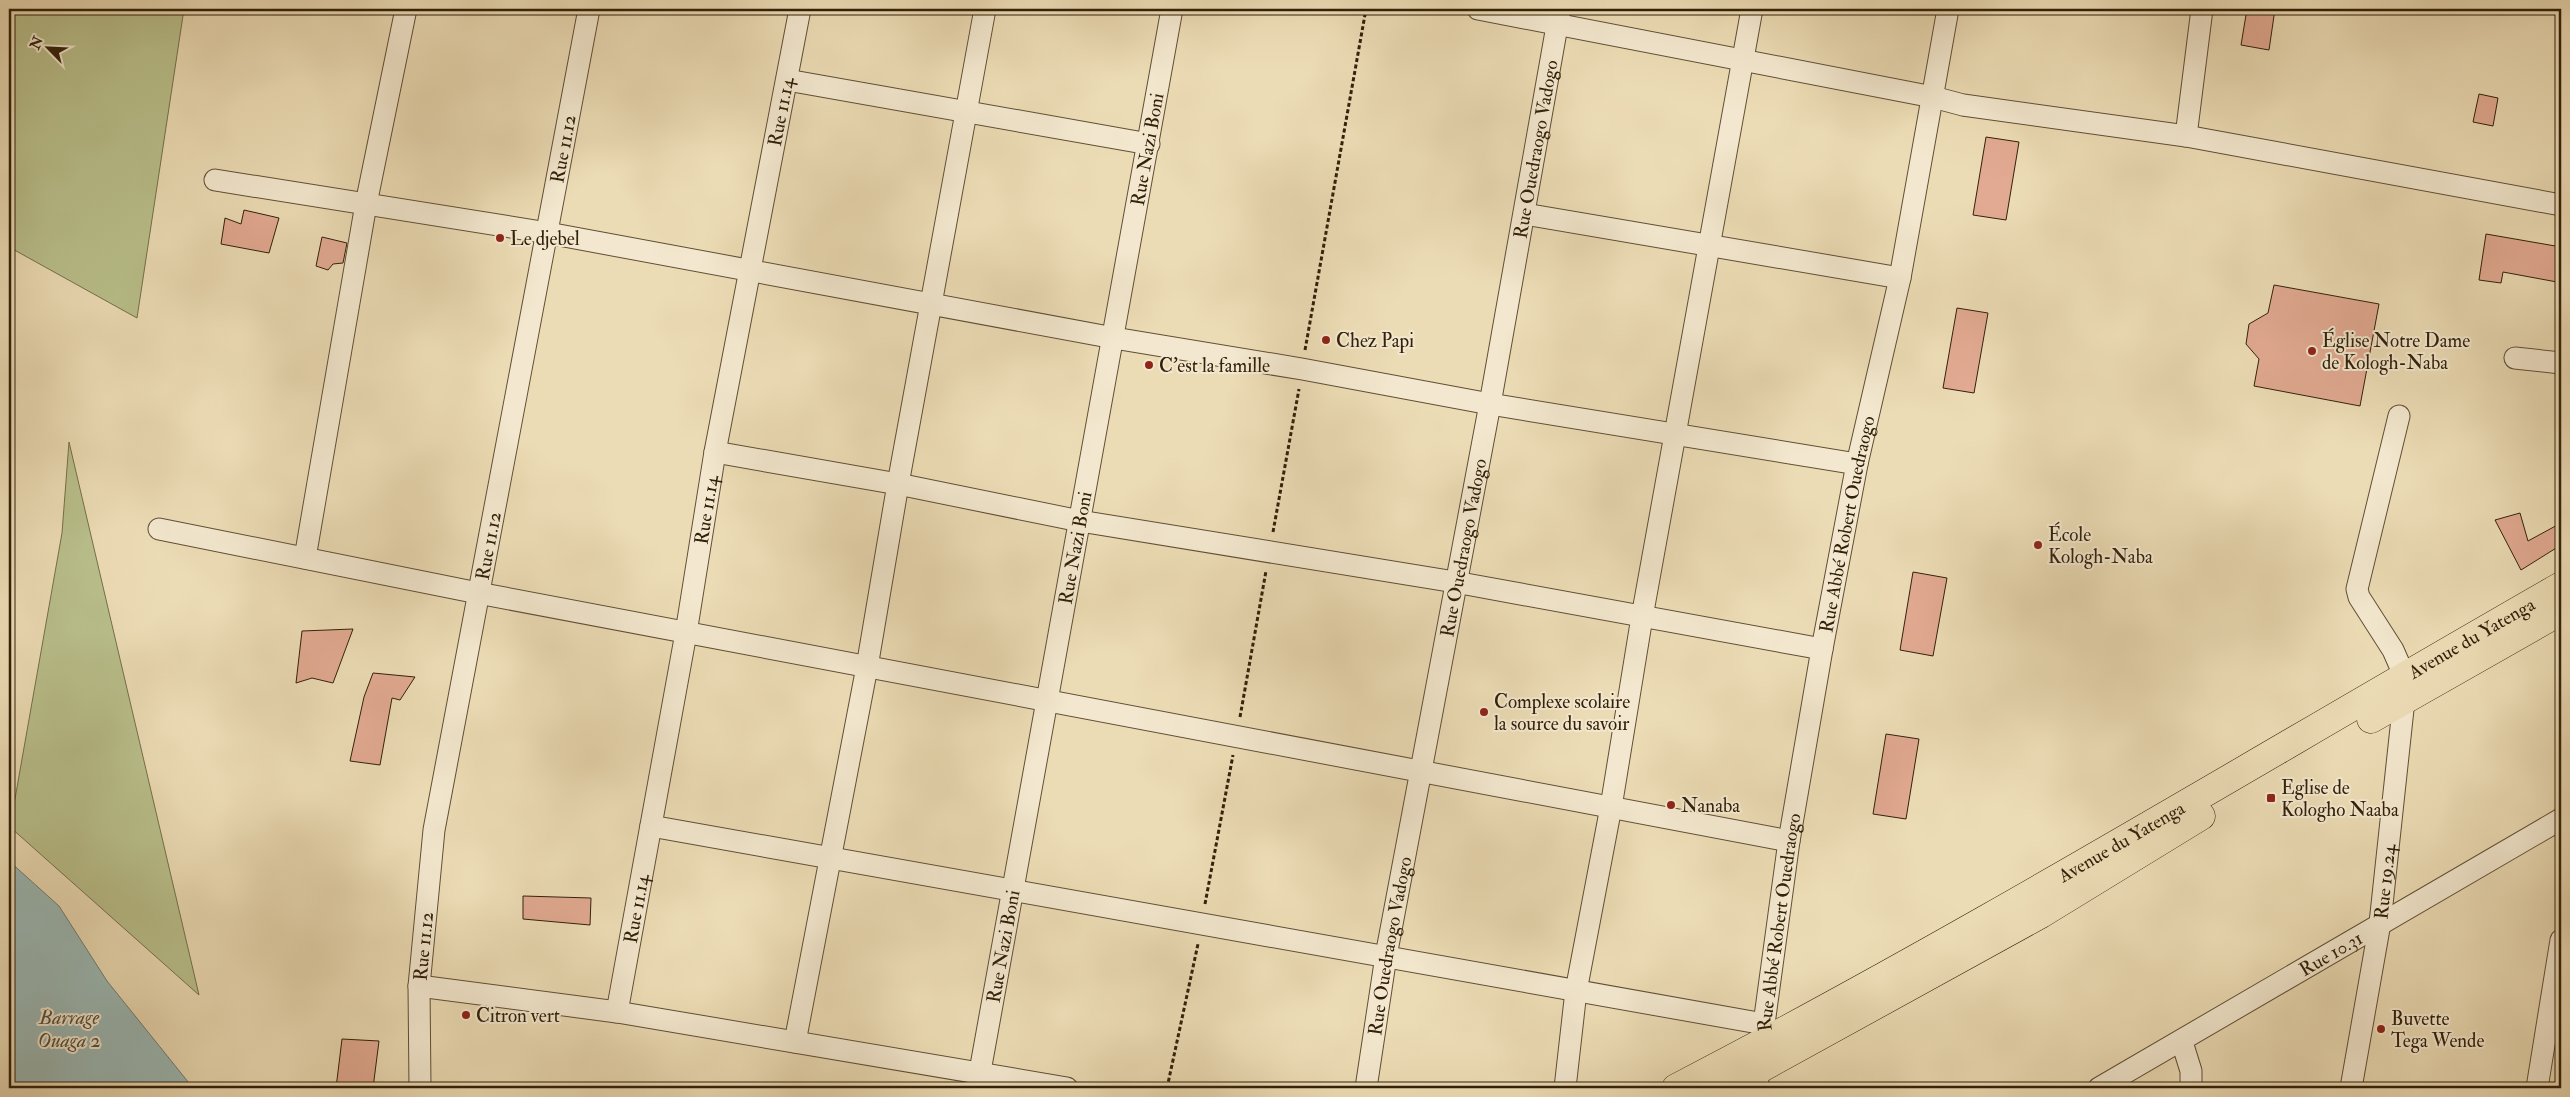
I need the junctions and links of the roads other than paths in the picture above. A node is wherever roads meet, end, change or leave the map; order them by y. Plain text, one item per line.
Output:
1 (406, 9) edge
2 (589, 9) edge
3 (800, 9) edge
4 (985, 9) edge
5 (1172, 9) edge
6 (1478, 9) edge
7 (1752, 9) edge
8 (1948, 9) edge
9 (2202, 9) edge
10 (1559, 16) edge
11 (1742, 58) junction
12 (787, 80) junction
13 (1934, 97) junction
14 (966, 113) junction
15 (2186, 136) junction
16 (1149, 144) junction
17 (215, 180) dead end
18 (366, 204) junction
19 (2561, 205) edge
20 (1525, 214) junction
21 (548, 233) junction
22 (1710, 246) junction
23 (751, 269) junction
24 (1900, 278) junction
25 (930, 304) junction
26 (1114, 338) junction
27 (2516, 358) dead end
28 (2561, 363) edge
29 (1490, 404) junction
30 (2399, 416) dead end
31 (1675, 435) junction
32 (715, 452) junction
33 (1857, 464) junction
34 (898, 484) junction
35 (1080, 521) junction
36 (159, 529) dead end
37 (305, 558) junction
38 (1455, 582) junction
39 (2561, 586) edge
40 (478, 593) junction
41 (2561, 611) edge
42 (1642, 617) junction
43 (686, 632) junction
44 (1822, 649) junction
45 (867, 666) junction
46 (2404, 688) junction
47 (1047, 700) junction
48 (1420, 771) junction
49 (1611, 807) junction
50 (2561, 819) edge
51 (651, 826) junction
52 (1789, 841) junction
53 (831, 858) junction
54 (1013, 890) junction
55 (2380, 923) junction
56 (2561, 940) edge
57 (1386, 956) junction
58 (2559, 967) edge
59 (419, 986) junction
60 (1576, 991) junction
61 (617, 1012) junction
62 (1765, 1033) junction
63 (795, 1042) junction
64 (2182, 1042) junction
65 (1757, 1079) edge
66 (978, 1081) edge
67 (420, 1088) edge
68 (1067, 1088) edge
69 (1366, 1088) edge
70 (1565, 1088) edge
71 (1676, 1088) edge
72 (1725, 1088) edge
73 (2100, 1088) edge
74 (2191, 1088) edge
75 (2350, 1088) edge
76 (2537, 1088) edge

1 - 18 street
2 - 21 street, Rue 11.12
3 - 12 street, Rue 11.14
4 - 14 street
5 - 16 street, Rue Nazi Boni
6 - 10 street
7 - 11 street
8 - 13 street, Rue Abbé Robert Ouedraogo
9 - 15 street
10 - 11 street
10 - 20 street, Rue Ouedraogo Vadogo
11 - 13 street
11 - 22 street
12 - 14 street
12 - 23 street, Rue 11.14
13 - 15 street
13 - 24 street, Rue Abbé Robert Ouedraogo
14 - 16 street
14 - 25 street
15 - 19 street
16 - 26 street, Rue Nazi Boni
17 - 18 street
18 - 21 street
18 - 37 street
20 - 22 street
20 - 29 street, Rue Ouedraogo Vadogo
21 - 23 street
21 - 40 street, Rue 11.12
22 - 24 street
22 - 31 street
23 - 25 street
23 - 32 street, Rue 11.14
24 - 33 street, Rue Abbé Robert Ouedraogo
25 - 26 street
25 - 34 street
26 - 29 street
26 - 35 street, Rue Nazi Boni
27 - 28 street
29 - 31 street
29 - 38 street, Rue Ouedraogo Vadogo
30 - 46 street
31 - 33 street
31 - 42 street
32 - 34 street
32 - 43 street, Rue 11.14
33 - 44 street, Rue Abbé Robert Ouedraogo
34 - 35 street
34 - 45 street
35 - 38 street
35 - 47 street, Rue Nazi Boni
36 - 37 street
37 - 40 street
38 - 42 street
38 - 48 street, Rue Ouedraogo Vadogo
39 - 46 main road, Avenue du Yatenga
40 - 43 street
40 - 59 street, Rue 11.12
41 - 46 main road, Avenue du Yatenga
42 - 44 street
42 - 49 street
43 - 45 street
43 - 51 street, Rue 11.14
44 - 52 street, Rue Abbé Robert Ouedraogo
45 - 47 street
45 - 53 street
46 - 55 street, Rue 19.24
46 - 62 main road, Avenue du Yatenga
46 - 65 main road, Avenue du Yatenga
47 - 48 street
47 - 54 street, Rue Nazi Boni
48 - 49 street
48 - 57 street, Rue Ouedraogo Vadogo
49 - 52 street
49 - 60 street
50 - 55 street, Rue 10.31
51 - 53 street
51 - 61 street, Rue 11.14
52 - 62 street, Rue Abbé Robert Ouedraogo
53 - 54 street
53 - 63 street
54 - 57 street
54 - 66 street, Rue Nazi Boni
55 - 64 street, Rue 10.31
55 - 75 street, Rue 19.24
56 - 58 street
57 - 60 street
57 - 69 street, Rue Ouedraogo Vadogo
58 - 76 street
59 - 61 street
59 - 67 street, Rue 11.12
60 - 62 street
60 - 70 street
61 - 63 street
62 - 65 street, Rue Abbé Robert Ouedraogo
62 - 71 main road, Avenue du Yatenga
63 - 66 street
64 - 73 street, Rue 10.31
64 - 74 street
65 - 72 main road, Avenue du Yatenga
66 - 68 street

